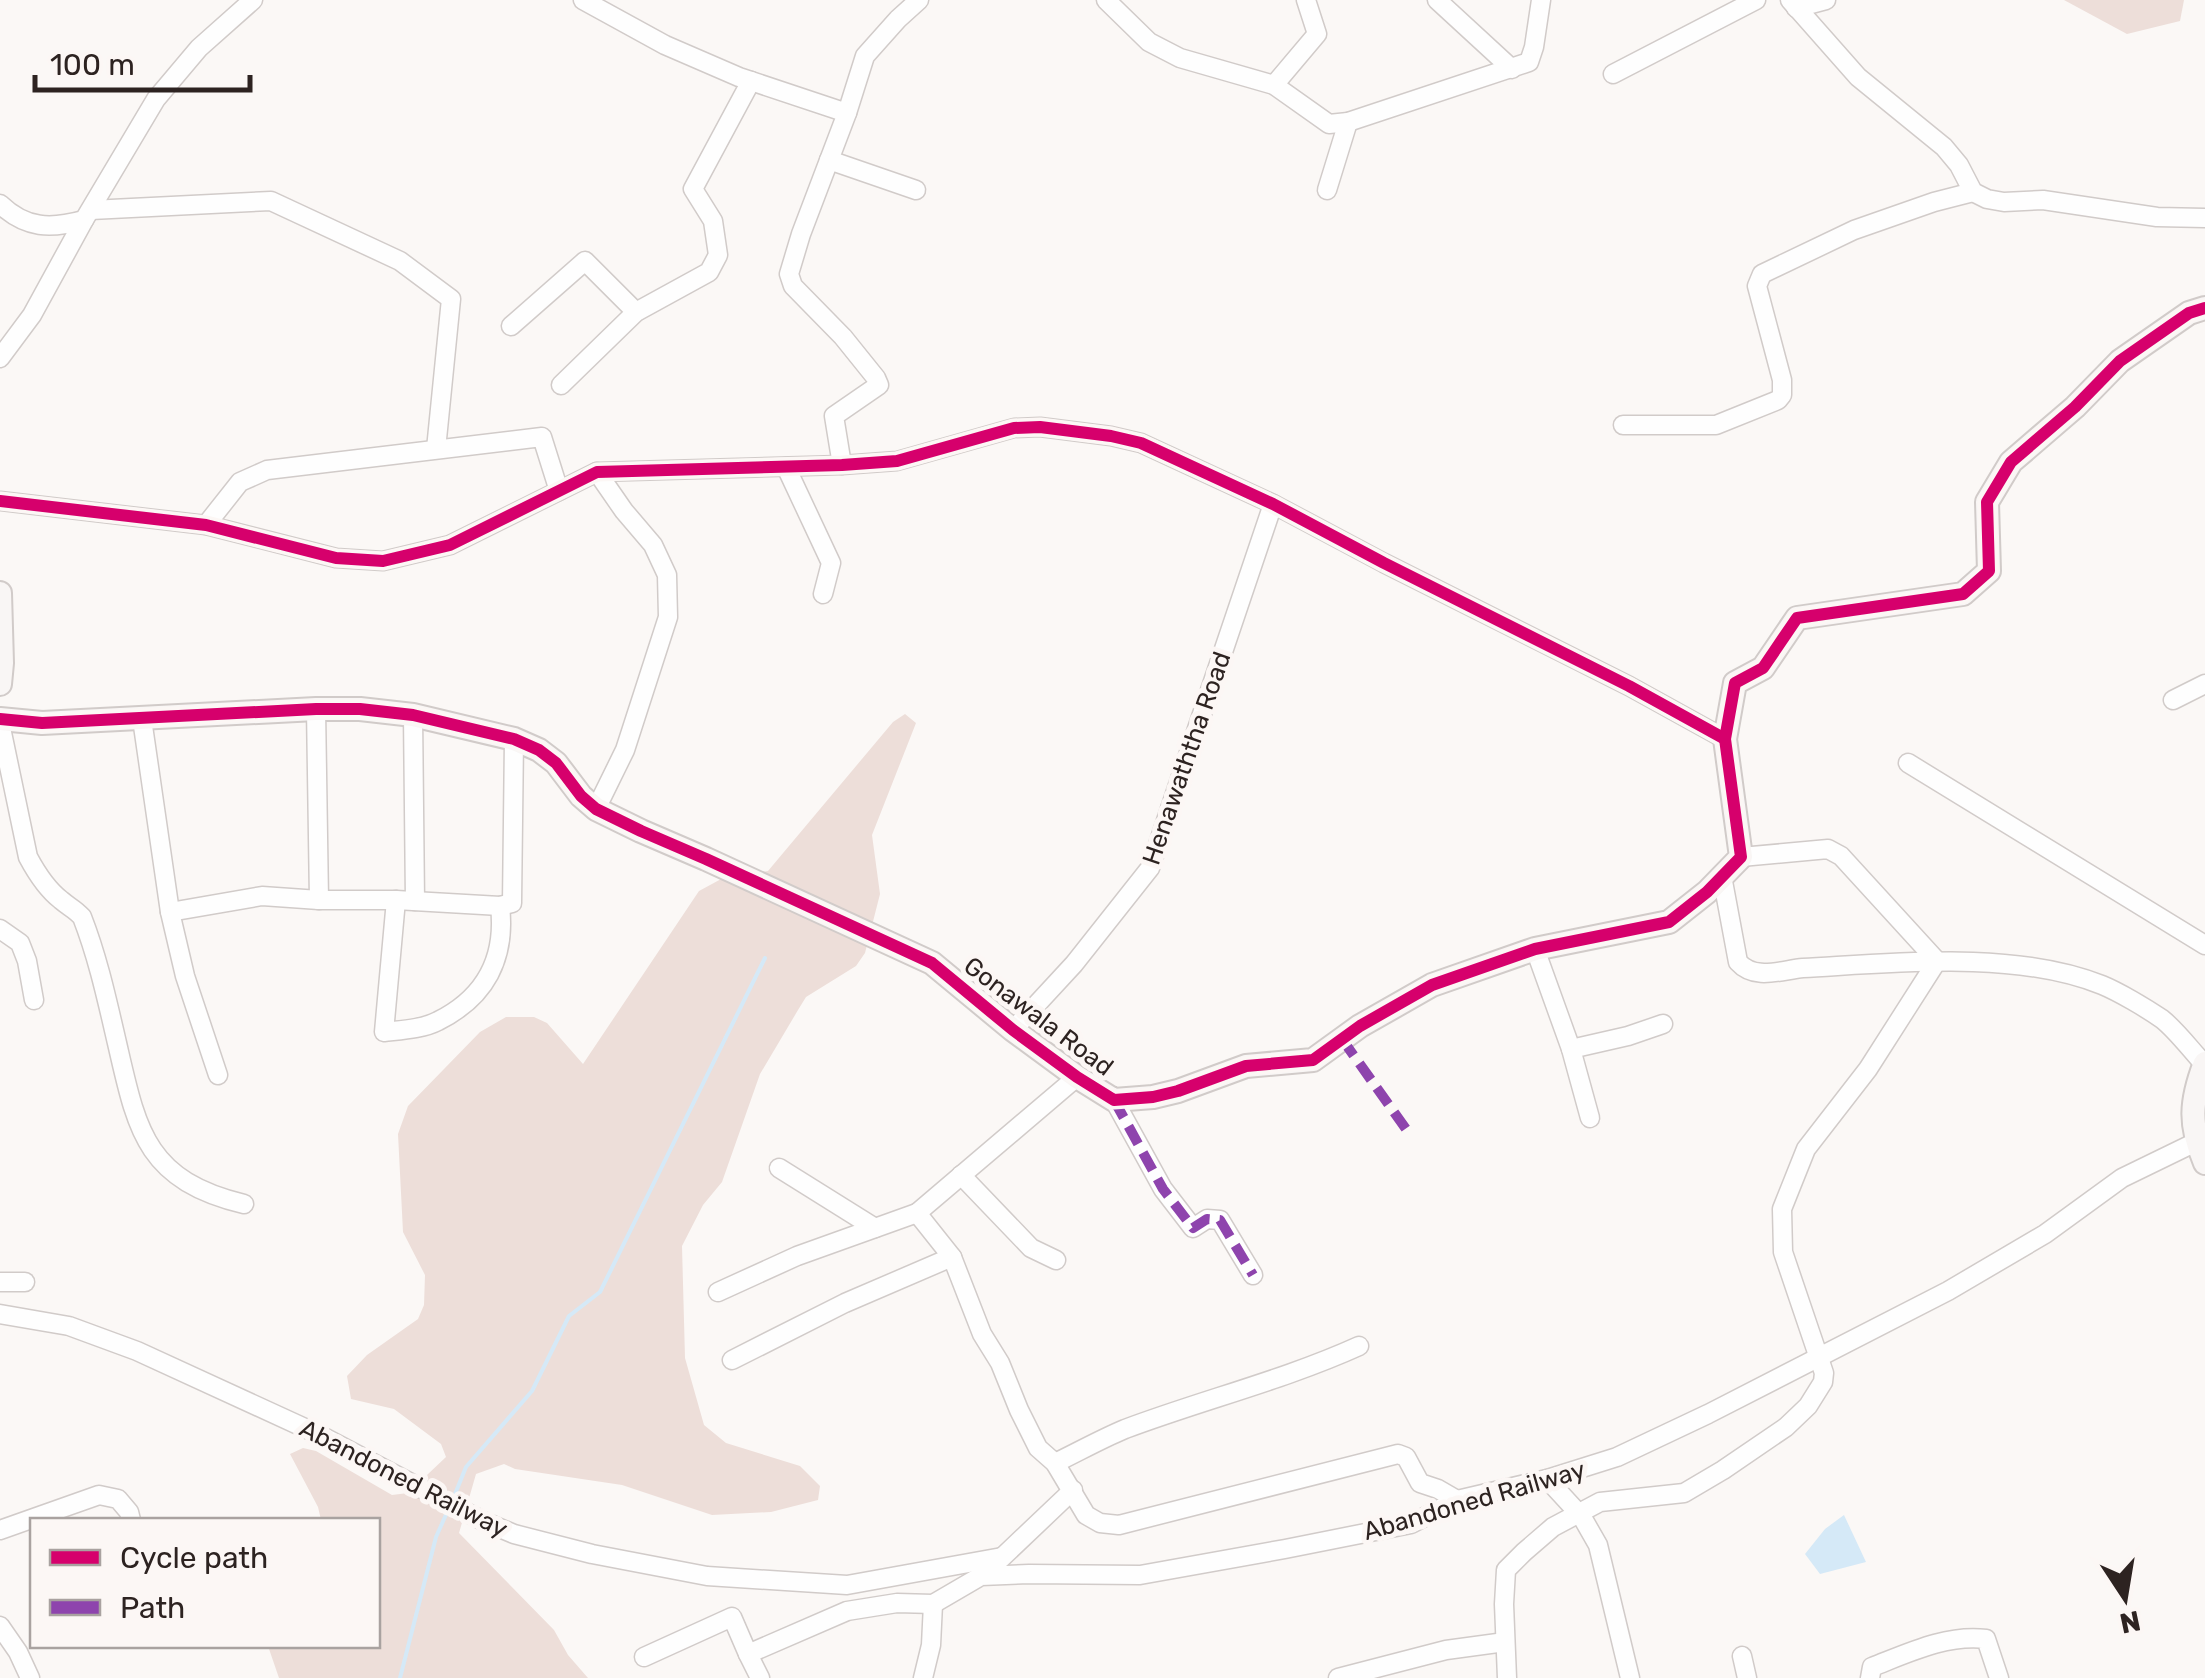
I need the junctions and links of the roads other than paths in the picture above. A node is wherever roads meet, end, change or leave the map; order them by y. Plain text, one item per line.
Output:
1 (253, 0) edge
2 (584, 0) edge
3 (919, 0) edge
4 (1106, 0) edge
5 (1306, 0) edge
6 (1438, 0) edge
7 (1540, 0) edge
8 (1756, 0) edge
9 (1826, 0) edge
10 (1793, 4) edge
11 (1512, 69) junction
12 (1613, 74) dead end
13 (751, 81) junction
14 (1274, 85) junction
15 (847, 113) junction
16 (1348, 122) junction
17 (829, 160) junction
18 (916, 190) dead end
19 (1327, 190) dead end
20 (1973, 192) junction
21 (0, 204) edge
22 (88, 215) junction
23 (2205, 218) edge
24 (2205, 308) edge
25 (636, 312) junction
26 (511, 326) dead end
27 (0, 358) edge
28 (561, 385) dead end
29 (1623, 426) dead end
30 (436, 449) junction
31 (842, 465) junction
32 (786, 467) junction
33 (597, 472) junction
34 (559, 491) junction
35 (0, 502) edge
36 (1273, 504) junction
37 (206, 525) junction
38 (0, 593) edge
39 (823, 594) dead end
40 (0, 684) edge
41 (2205, 684) edge
42 (2173, 700) dead end
43 (316, 708) junction
44 (414, 715) junction
45 (142, 719) junction
46 (0, 721) edge
47 (1725, 738) junction
48 (514, 739) junction
49 (1908, 763) dead end
50 (596, 809) junction
51 (1741, 857) junction
52 (1722, 876) junction
53 (319, 900) junction
54 (406, 901) junction
55 (500, 906) junction
56 (170, 912) junction
57 (0, 929) edge
58 (2205, 944) edge
59 (1535, 949) junction
60 (1937, 960) junction
61 (34, 1000) dead end
62 (1663, 1024) dead end
63 (1013, 1030) junction
64 (1570, 1049) junction
65 (2204, 1064) edge
66 (218, 1075) dead end
67 (1077, 1077) junction
68 (1114, 1100) junction
69 (1590, 1118) dead end
70 (2202, 1146) edge
71 (779, 1168) dead end
72 (961, 1175) junction
73 (244, 1204) dead end
74 (917, 1213) junction
75 (875, 1228) junction
76 (952, 1257) junction
77 (1056, 1260) dead end
78 (1253, 1275) dead end
79 (0, 1282) edge
80 (25, 1282) dead end
81 (718, 1292) dead end
82 (0, 1314) edge
83 (1359, 1346) dead end
84 (1818, 1357) junction
85 (732, 1360) dead end
86 (1055, 1464) junction
87 (1547, 1480) junction
88 (1073, 1490) junction
89 (1457, 1500) junction
90 (1577, 1512) junction
91 (34, 1518) edge
92 (130, 1518) edge
93 (30, 1519) edge
94 (0, 1530) edge
95 (1002, 1558) junction
96 (981, 1576) junction
97 (933, 1604) junction
98 (0, 1626) edge
99 (1505, 1642) junction
100 (748, 1654) junction
101 (1742, 1656) dead end
102 (644, 1657) dead end
103 (30, 1678) edge
104 (760, 1678) edge
105 (923, 1678) edge
106 (1338, 1678) edge
107 (1507, 1678) edge
108 (1630, 1678) edge
109 (1747, 1678) edge
110 (1870, 1678) edge
111 (1999, 1678) edge

1 - 22 street
2 - 13 street
3 - 15 street
4 - 14 street
5 - 14 street
6 - 11 street
7 - 11 street
8 - 12 street
9 - 10 street
10 - 20 street
11 - 16 street
13 - 15 street
13 - 25 street
14 - 16 street
15 - 17 street
16 - 19 street
17 - 18 street
17 - 31 street
20 - 23 street
20 - 29 street
21 - 22 street
22 - 27 street
22 - 30 street
24 - 47 street
25 - 26 street
25 - 28 street
30 - 34 street
30 - 37 street
31 - 32 street
31 - 36 street
32 - 33 street
32 - 39 street
33 - 34 street
33 - 50 street
34 - 37 street
35 - 37 street
36 - 47 street
36 - 63 street, Henawaththa Road
38 - 40 street
41 - 42 street
43 - 44 street
43 - 45 street
43 - 53 street
44 - 48 street
44 - 54 street
45 - 46 street
45 - 56 street
46 - 73 street
47 - 51 street
48 - 50 street
48 - 55 street
49 - 58 street
50 - 63 street, Gonawala Road
51 - 52 street, Gonawala Road
51 - 60 street
52 - 59 street, Gonawala Road
52 - 60 street
53 - 54 street
53 - 56 street
54 - 55 street
54 - 55 street
56 - 66 street
57 - 61 street
59 - 64 street
59 - 68 street, Gonawala Road
60 - 65 street
60 - 84 street
62 - 64 street
63 - 67 street, Gonawala Road
64 - 69 street
65 - 70 street
67 - 68 street, Gonawala Road
67 - 72 street
68 - 78 street
70 - 84 street, Abandoned Railway
71 - 75 street
72 - 74 street
72 - 77 street
74 - 75 street
74 - 76 street
75 - 81 street
76 - 85 street
76 - 86 street
79 - 80 street
82 - 95 street, Abandoned Railway
83 - 86 street
84 - 87 street, Abandoned Railway
84 - 90 street
86 - 88 street
87 - 89 street, Abandoned Railway
87 - 90 street
88 - 89 street
88 - 95 street
89 - 96 street, Abandoned Railway
90 - 99 street
90 - 108 street
91 - 92 street
93 - 94 street
95 - 96 street
96 - 97 street, Abandoned Railway
97 - 100 street, Abandoned Railway
97 - 105 street
98 - 103 street
99 - 106 street
99 - 107 street
100 - 102 street
100 - 104 street
101 - 109 street
110 - 111 street

